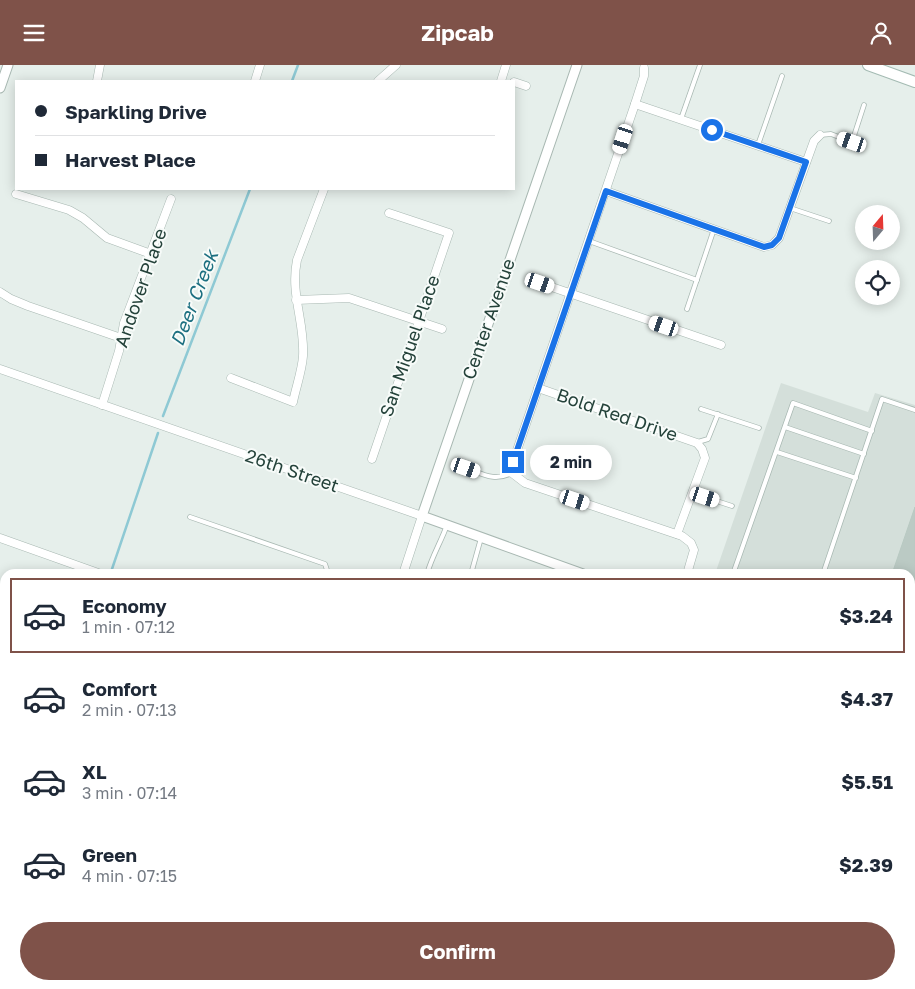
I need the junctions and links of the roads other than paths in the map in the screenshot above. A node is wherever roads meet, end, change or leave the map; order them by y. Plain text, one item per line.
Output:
1 (8, 65) edge
2 (100, 65) edge
3 (260, 65) edge
4 (396, 65) edge
5 (506, 65) edge
6 (577, 65) edge
7 (700, 65) edge
8 (868, 65) edge
9 (642, 66) edge
10 (782, 76) dead end
11 (501, 79) edge
12 (97, 80) edge
13 (255, 80) edge
14 (379, 80) edge
15 (915, 81) edge
16 (515, 82) edge
17 (526, 86) dead end
18 (0, 87) edge
19 (635, 104) junction
20 (864, 105) dead end
21 (681, 119) junction
22 (820, 135) joint
23 (758, 146) junction
24 (806, 162) junction
25 (324, 190) edge
26 (606, 191) junction
27 (16, 194) dead end
28 (172, 199) dead end
29 (790, 208) junction
30 (389, 213) dead end
31 (829, 221) dead end
32 (714, 229) junction
33 (589, 241) junction
34 (151, 254) junction
35 (697, 280) junction
36 (540, 283) dead end
37 (0, 292) edge
38 (570, 294) junction
39 (296, 300) junction
40 (687, 309) dead end
41 (419, 321) junction
42 (442, 329) dead end
43 (121, 338) junction
44 (721, 345) dead end
45 (0, 369) edge
46 (231, 378) dead end
47 (538, 388) junction
48 (102, 405) junction
49 (701, 409) dead end
50 (915, 410) edge
51 (718, 415) junction
52 (785, 427) junction
53 (759, 428) dead end
54 (872, 431) junction
55 (697, 443) junction
56 (777, 452) junction
57 (864, 454) junction
58 (372, 459) dead end
59 (466, 468) dead end
60 (512, 473) junction
61 (856, 478) junction
62 (692, 493) junction
63 (732, 506) dead end
64 (422, 516) junction
65 (190, 517) dead end
66 (447, 525) junction
67 (677, 533) junction
68 (481, 537) junction
69 (0, 538) edge
70 (87, 569) edge
71 (327, 569) edge
72 (404, 569) edge
73 (429, 569) edge
74 (472, 569) edge
75 (569, 569) edge
76 (689, 569) edge
77 (735, 569) edge
78 (825, 569) edge

1 - 18 street
2 - 12 street
3 - 13 street
4 - 14 street
5 - 11 street
6 - 64 street, Center Avenue
7 - 21 lane
8 - 15 main road
9 - 19 street
10 - 23 lane
16 - 17 street
19 - 21 street
19 - 26 street
20 - 22 lane
21 - 23 street
22 - 24 street
23 - 24 street
24 - 29 street
25 - 39 street
26 - 32 street
26 - 33 street
27 - 34 street
28 - 34 street, Andover Place
29 - 31 lane
29 - 32 street
30 - 41 street, San Miguel Place
32 - 35 lane
33 - 35 lane
33 - 38 street
34 - 43 street, Andover Place
35 - 40 lane
36 - 38 street
37 - 43 street
38 - 44 street
38 - 47 street
39 - 41 street
39 - 46 street
41 - 42 street
41 - 58 street, San Miguel Place
43 - 48 street, Andover Place
45 - 48 street, 26th Street
47 - 55 street, Bold Red Drive
47 - 60 street
48 - 64 street, 26th Street
49 - 51 lane
50 - 54 lane
51 - 53 lane
51 - 55 lane
52 - 54 lane
52 - 56 lane
52 - 57 lane
54 - 57 lane
55 - 62 street
56 - 61 lane
56 - 77 lane
57 - 61 lane
59 - 60 lane
60 - 67 street
61 - 78 lane
62 - 63 lane
62 - 67 street
64 - 66 street, 26th Street
64 - 72 street, Center Avenue
65 - 71 lane
66 - 68 street, 26th Street
66 - 73 lane
67 - 76 street
68 - 74 lane
68 - 75 street, 26th Street
69 - 70 street

